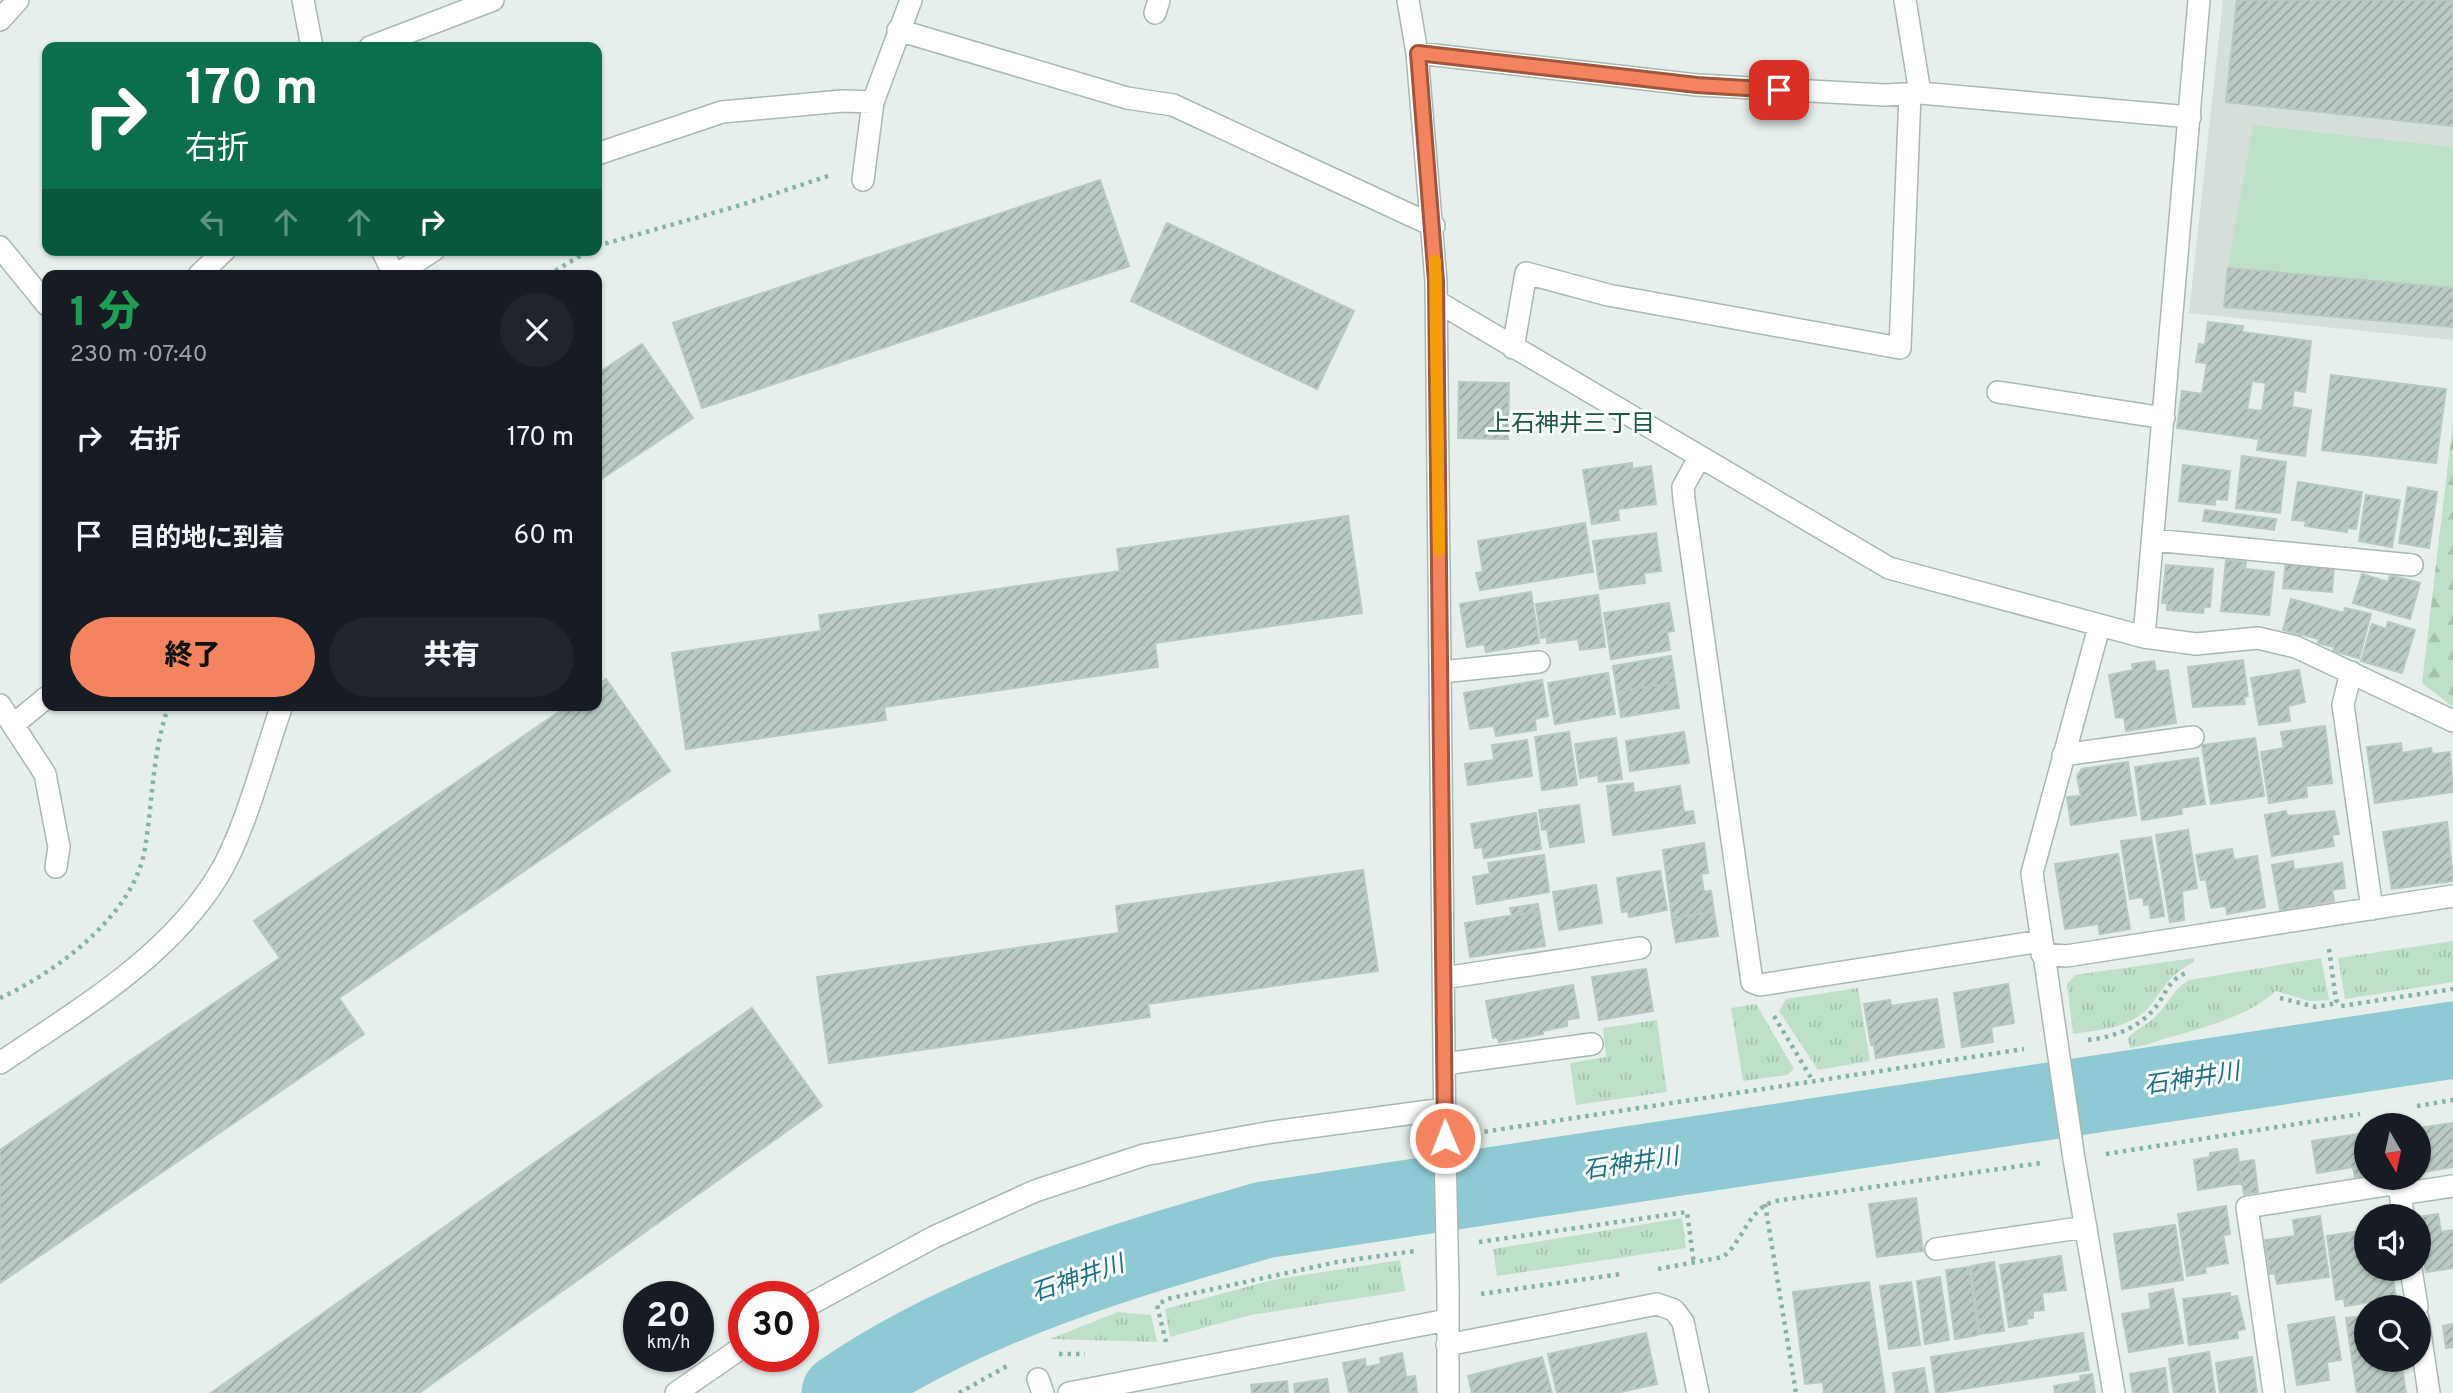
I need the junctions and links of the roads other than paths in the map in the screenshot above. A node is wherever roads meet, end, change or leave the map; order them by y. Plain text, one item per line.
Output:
1 (18, 0) edge
2 (303, 0) edge
3 (493, 0) edge
4 (911, 0) edge
5 (1408, 0) edge
6 (1905, 0) edge
7 (2199, 0) edge
8 (0, 20) edge
9 (898, 30) junction
10 (311, 42) edge
11 (383, 42) edge
12 (1418, 53) junction
13 (1915, 93) junction
14 (873, 102) junction
15 (2190, 117) junction
16 (602, 152) edge
17 (864, 172) road end
18 (1434, 226) junction
19 (0, 247) edge
20 (219, 256) edge
21 (425, 256) edge
22 (204, 270) edge
23 (403, 270) edge
24 (42, 299) edge
25 (1436, 301) junction
26 (1513, 348) junction
27 (1998, 392) dead end
28 (2164, 418) junction
29 (1699, 458) junction
30 (2153, 540) junction
31 (2412, 565) dead end
32 (2099, 627) junction
33 (2144, 636) junction
34 (1539, 662) dead end
35 (1441, 672) junction
36 (2351, 672) junction
37 (42, 701) edge
38 (0, 705) edge
39 (280, 711) edge
40 (2453, 721) edge
41 (13, 725) junction
42 (2193, 737) dead end
43 (2063, 755) junction
44 (56, 867) dead end
45 (2453, 896) edge
46 (2372, 909) junction
47 (2042, 947) junction
48 (1640, 948) dead end
49 (1444, 978) junction
50 (1592, 1044) dead end
51 (0, 1063) edge
52 (1444, 1064) junction
53 (1444, 1109) junction
54 (2431, 1186) edge
55 (2453, 1186) edge
56 (2364, 1190) edge
57 (2086, 1227) junction
58 (1936, 1249) dead end
59 (819, 1299) edge
60 (1448, 1302) junction
61 (1447, 1345) junction
62 (728, 1357) edge
63 (2427, 1372) edge
64 (676, 1393) edge
65 (1069, 1393) edge
66 (1448, 1393) edge
67 (1698, 1393) edge
68 (2114, 1393) edge
69 (2274, 1393) edge
70 (2430, 1393) edge

1 - 8 street
2 - 10 street
3 - 11 street
4 - 9 street
5 - 12 street
6 - 13 street
7 - 15 street
9 - 14 street
9 - 18 street
12 - 13 street
12 - 18 street
13 - 15 street
13 - 26 street
14 - 16 street
14 - 17 street
15 - 28 street
18 - 25 street
19 - 24 street
20 - 22 street
21 - 23 street
25 - 26 street
25 - 35 street
26 - 29 street
27 - 28 street
28 - 30 street
29 - 32 street
29 - 47 street
30 - 31 street
30 - 33 street
32 - 33 street
32 - 43 street
33 - 36 street
34 - 35 street
35 - 49 street
36 - 40 street
36 - 46 street
37 - 41 street
38 - 41 street
39 - 51 street
41 - 44 street
42 - 43 street
43 - 47 street
45 - 46 street
46 - 47 street
47 - 57 street
48 - 49 street
49 - 52 street
50 - 52 street
52 - 53 street
53 - 59 street
53 - 60 street, bridge
54 - 55 street
56 - 69 street
57 - 58 street
57 - 68 street
60 - 61 street
60 - 65 street
61 - 66 street
61 - 67 street
62 - 64 street
63 - 70 street

